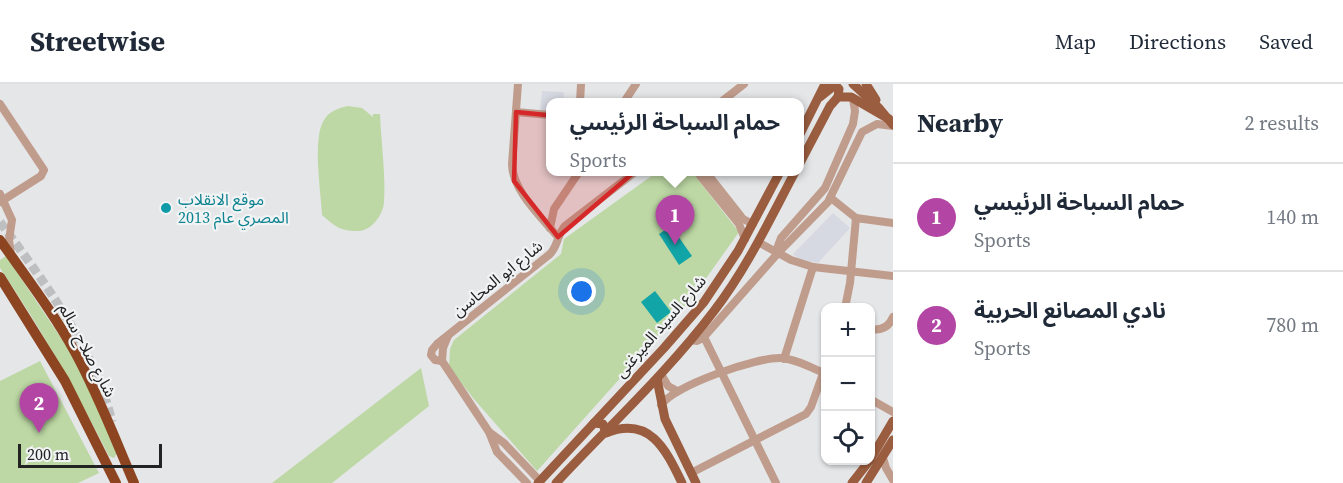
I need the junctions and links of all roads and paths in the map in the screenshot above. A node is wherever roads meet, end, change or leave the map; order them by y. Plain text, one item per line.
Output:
1 (518, 84) edge
2 (636, 84) edge
3 (816, 84) edge
4 (825, 84) edge
5 (853, 84) edge
6 (866, 84) edge
7 (741, 85) edge
8 (838, 97) junction
9 (627, 98) edge
10 (728, 98) edge
11 (818, 99) junction
12 (853, 99) junction
13 (0, 104) edge
14 (516, 112) junction
15 (810, 112) junction
16 (8, 115) junction
17 (546, 115) edge
18 (889, 118) edge
19 (0, 120) edge
20 (862, 122) junction
21 (804, 125) edge
22 (804, 155) edge
23 (576, 176) edge
24 (629, 176) edge
25 (701, 176) edge
26 (710, 176) edge
27 (777, 176) edge
28 (792, 176) edge
29 (831, 198) junction
30 (1, 199) edge
31 (856, 218) junction
32 (893, 223) edge
33 (753, 224) junction
34 (550, 228) junction
35 (558, 237) junction
36 (746, 239) junction
37 (786, 239) junction
38 (0, 240) edge
39 (758, 242) junction
40 (778, 253) junction
41 (11, 255) junction
42 (813, 267) junction
43 (851, 272) junction
44 (893, 276) edge
45 (2, 283) edge
46 (846, 303) edge
47 (893, 317) edge
48 (875, 328) edge
49 (704, 337) junction
50 (691, 340) junction
51 (439, 349) junction
52 (784, 359) junction
53 (442, 361) junction
54 (821, 370) edge
55 (721, 372) junction
56 (659, 376) junction
57 (821, 381) edge
58 (677, 391) junction
59 (615, 400) junction
60 (875, 402) edge
61 (661, 405) junction
62 (893, 412) edge
63 (620, 418) junction
64 (893, 421) edge
65 (594, 423) junction
66 (637, 430) junction
67 (489, 432) junction
68 (606, 433) junction
69 (893, 440) edge
70 (754, 441) junction
71 (875, 452) edge
72 (883, 458) junction
73 (124, 461) junction
74 (866, 465) edge
75 (109, 469) junction
76 (691, 473) junction
77 (893, 480) edge
78 (539, 482) edge
79 (774, 482) edge
80 (116, 483) edge
81 (134, 483) edge
82 (527, 483) edge
83 (555, 483) edge
84 (682, 483) edge
85 (696, 483) edge
86 (852, 483) edge
87 (866, 483) edge

1 - 14 street
2 - 9 street
3 - 15 main road
4 - 11 main road
5 - 18 main road
6 - 18 main road
7 - 10 street
8 - 11 main road
8 - 12 main road
8 - 22 main road
11 - 15 main road
12 - 18 main road
12 - 20 street
13 - 16 street
14 - 17 street
14 - 34 street
15 - 21 main road
16 - 19 street
16 - 30 street
18 - 20 street
20 - 29 street
20 - 37 street
23 - 34 street
24 - 35 street, شارع ابو المحاسن
25 - 36 street
26 - 33 street
27 - 33 main road, شارع السيد الميرغنى
28 - 39 main road, شارع السيد الميرغنى
29 - 31 street
29 - 37 street
30 - 41 street
31 - 32 street
31 - 43 street
33 - 36 main road, شارع السيد الميرغنى
34 - 35 street
35 - 51 street, شارع ابو المحاسن
36 - 59 main road, شارع السيد الميرغنى
37 - 40 street
38 - 41 highway, شارع صلاح سالم
39 - 40 street
39 - 50 main road, شارع السيد الميرغنى
40 - 42 street
40 - 49 street
41 - 73 highway, شارع صلاح سالم
42 - 43 street
42 - 52 street
43 - 44 street
43 - 46 street
45 - 75 highway
47 - 48 street
49 - 50 street, شارع السيد الميرغنى
49 - 55 street
50 - 56 main road, شارع السيد الميرغنى
51 - 53 street
51 - 53 street
52 - 54 street
52 - 55 street
53 - 67 street
55 - 58 street
55 - 70 street
56 - 58 street
56 - 61 main road
56 - 63 main road, شارع السيد الميرغنى
57 - 70 street
58 - 61 street
59 - 63 main road
59 - 65 main road, شارع السيد الميرغنى
60 - 62 street
61 - 76 main road
63 - 66 main road
63 - 68 main road, شارع السيد الميرغنى
64 - 71 main road
65 - 68 main road
65 - 78 main road, شارع السيد الميرغنى
66 - 68 main road
66 - 84 main road
67 - 78 street
67 - 82 street
68 - 83 main road, شارع السيد الميرغنى
69 - 72 main road
70 - 76 street
70 - 79 street
72 - 77 street
72 - 87 main road
73 - 75 highway
73 - 81 highway, شارع صلاح سالم
74 - 86 main road
75 - 80 highway
76 - 85 main road

